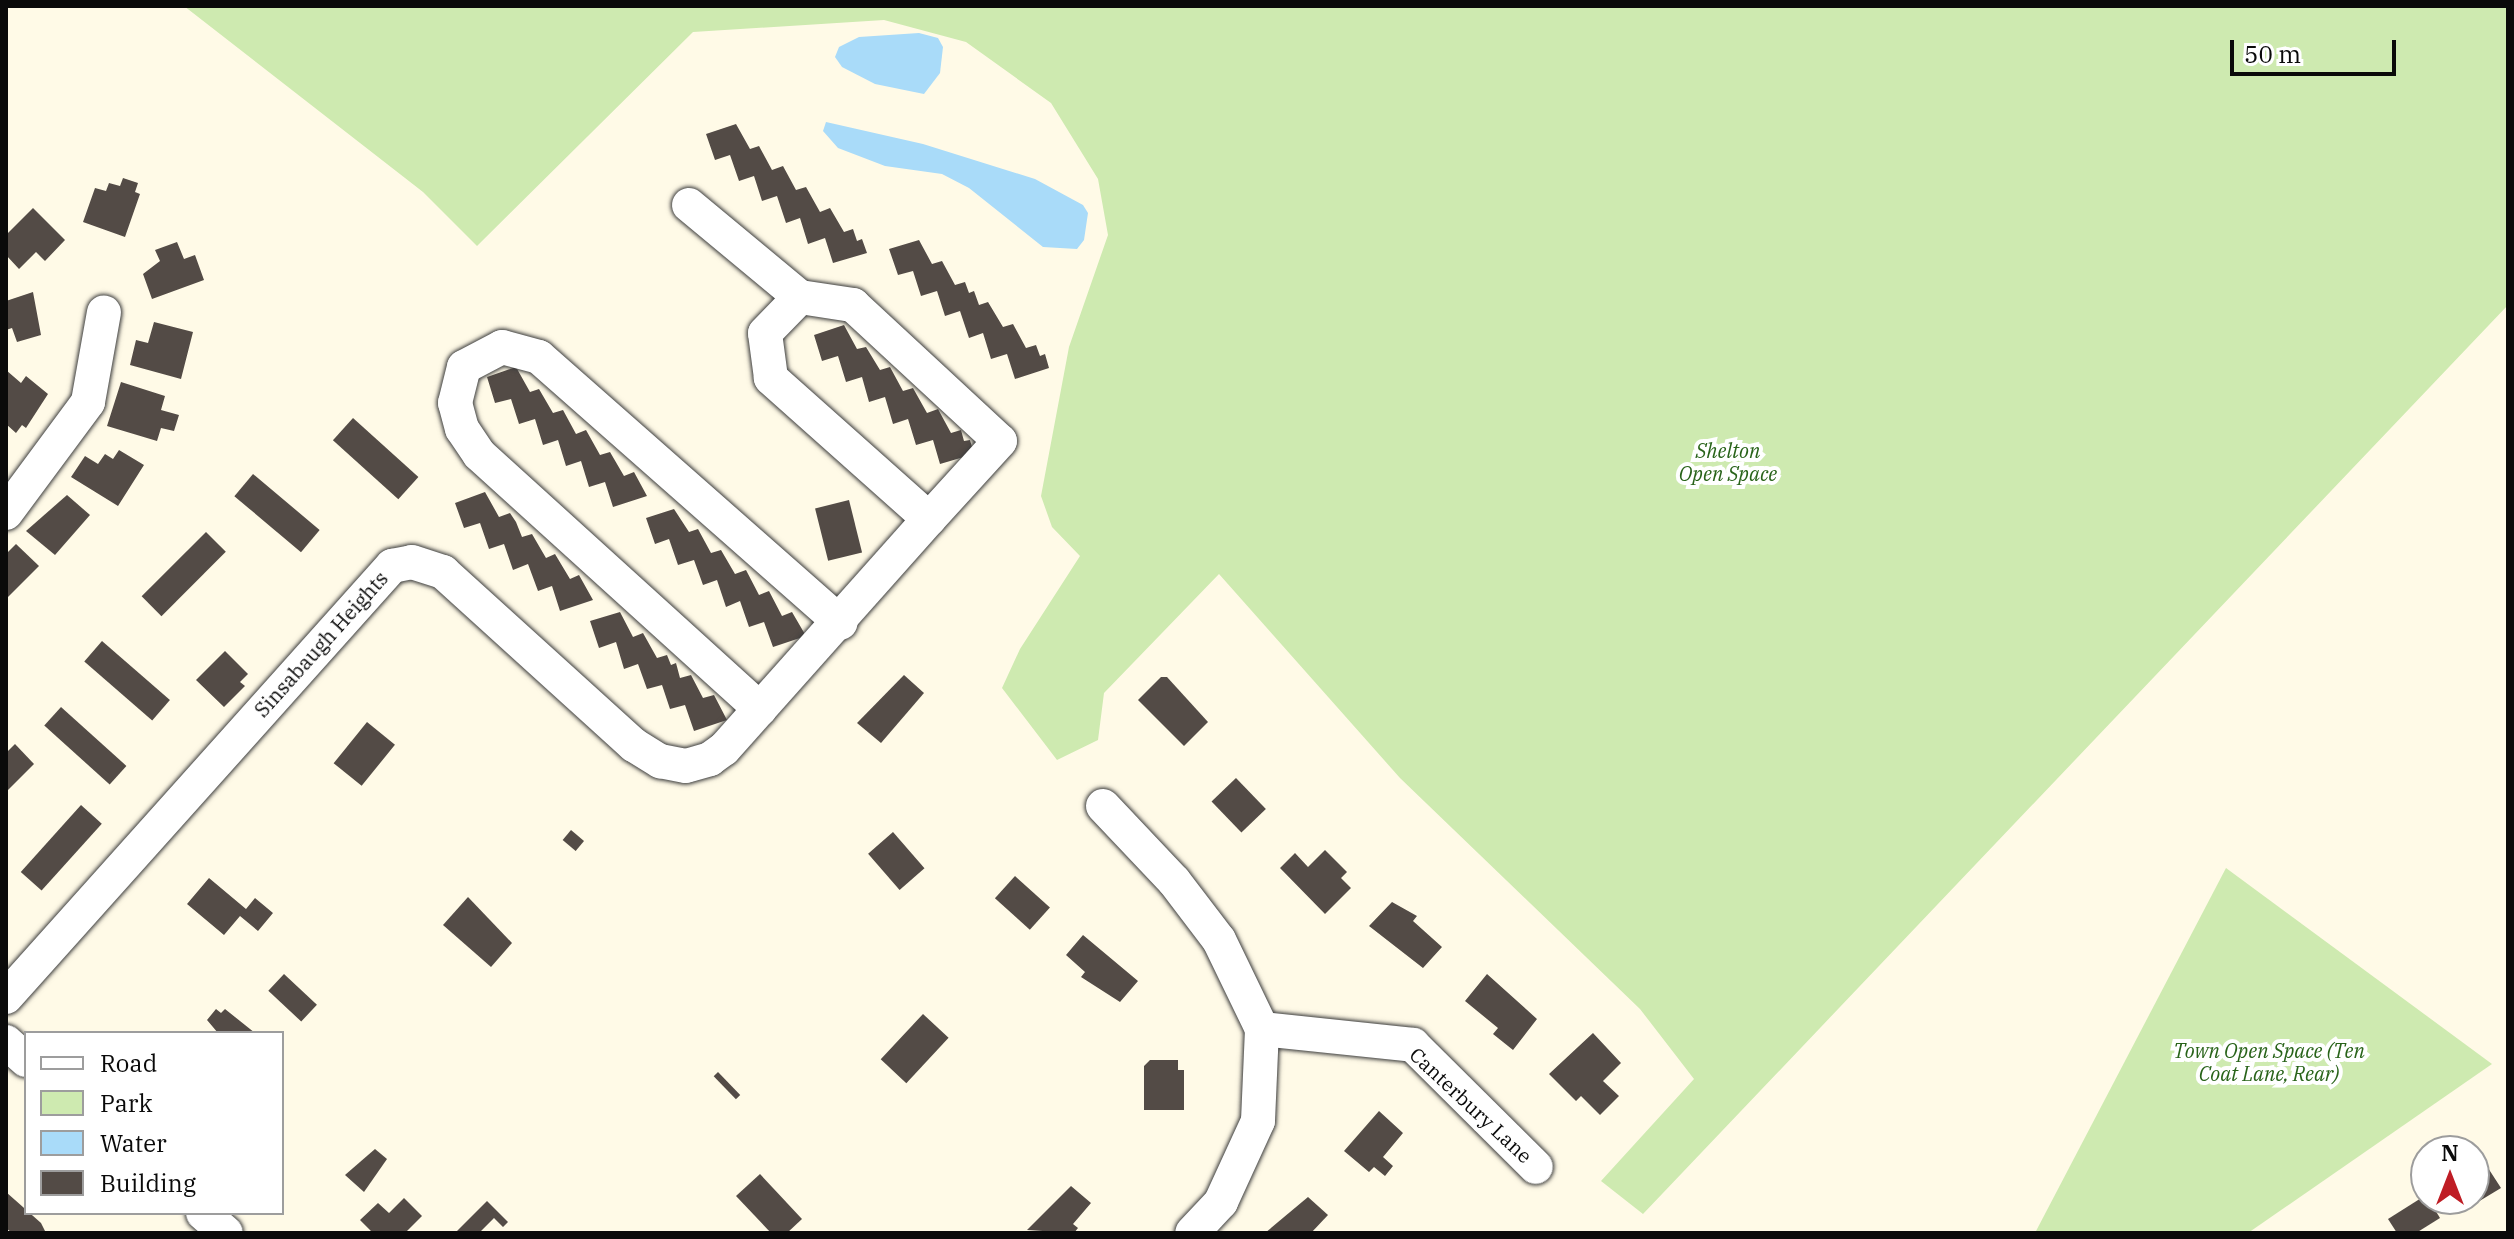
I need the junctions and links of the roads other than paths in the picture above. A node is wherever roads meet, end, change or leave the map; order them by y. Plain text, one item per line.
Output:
1 (689, 205) dead end
2 (800, 297) junction
3 (104, 312) dead end
4 (6, 513) edge
5 (929, 519) junction
6 (841, 623) junction
7 (760, 709) junction
8 (1103, 806) dead end
9 (6, 997) edge
10 (1262, 1029) junction
11 (6, 1042) edge
12 (24, 1058) edge
13 (1536, 1167) dead end
14 (205, 1215) edge
15 (226, 1233) edge
16 (1192, 1233) edge

1 - 2 street
2 - 5 street
2 - 5 street, Sinsabaugh Heights
3 - 4 street
5 - 6 street, Sinsabaugh Heights
6 - 7 street, Sinsabaugh Heights
6 - 7 street
7 - 9 street, Sinsabaugh Heights
8 - 10 street
10 - 13 street, Canterbury Lane
10 - 16 street
11 - 12 street
14 - 15 street

